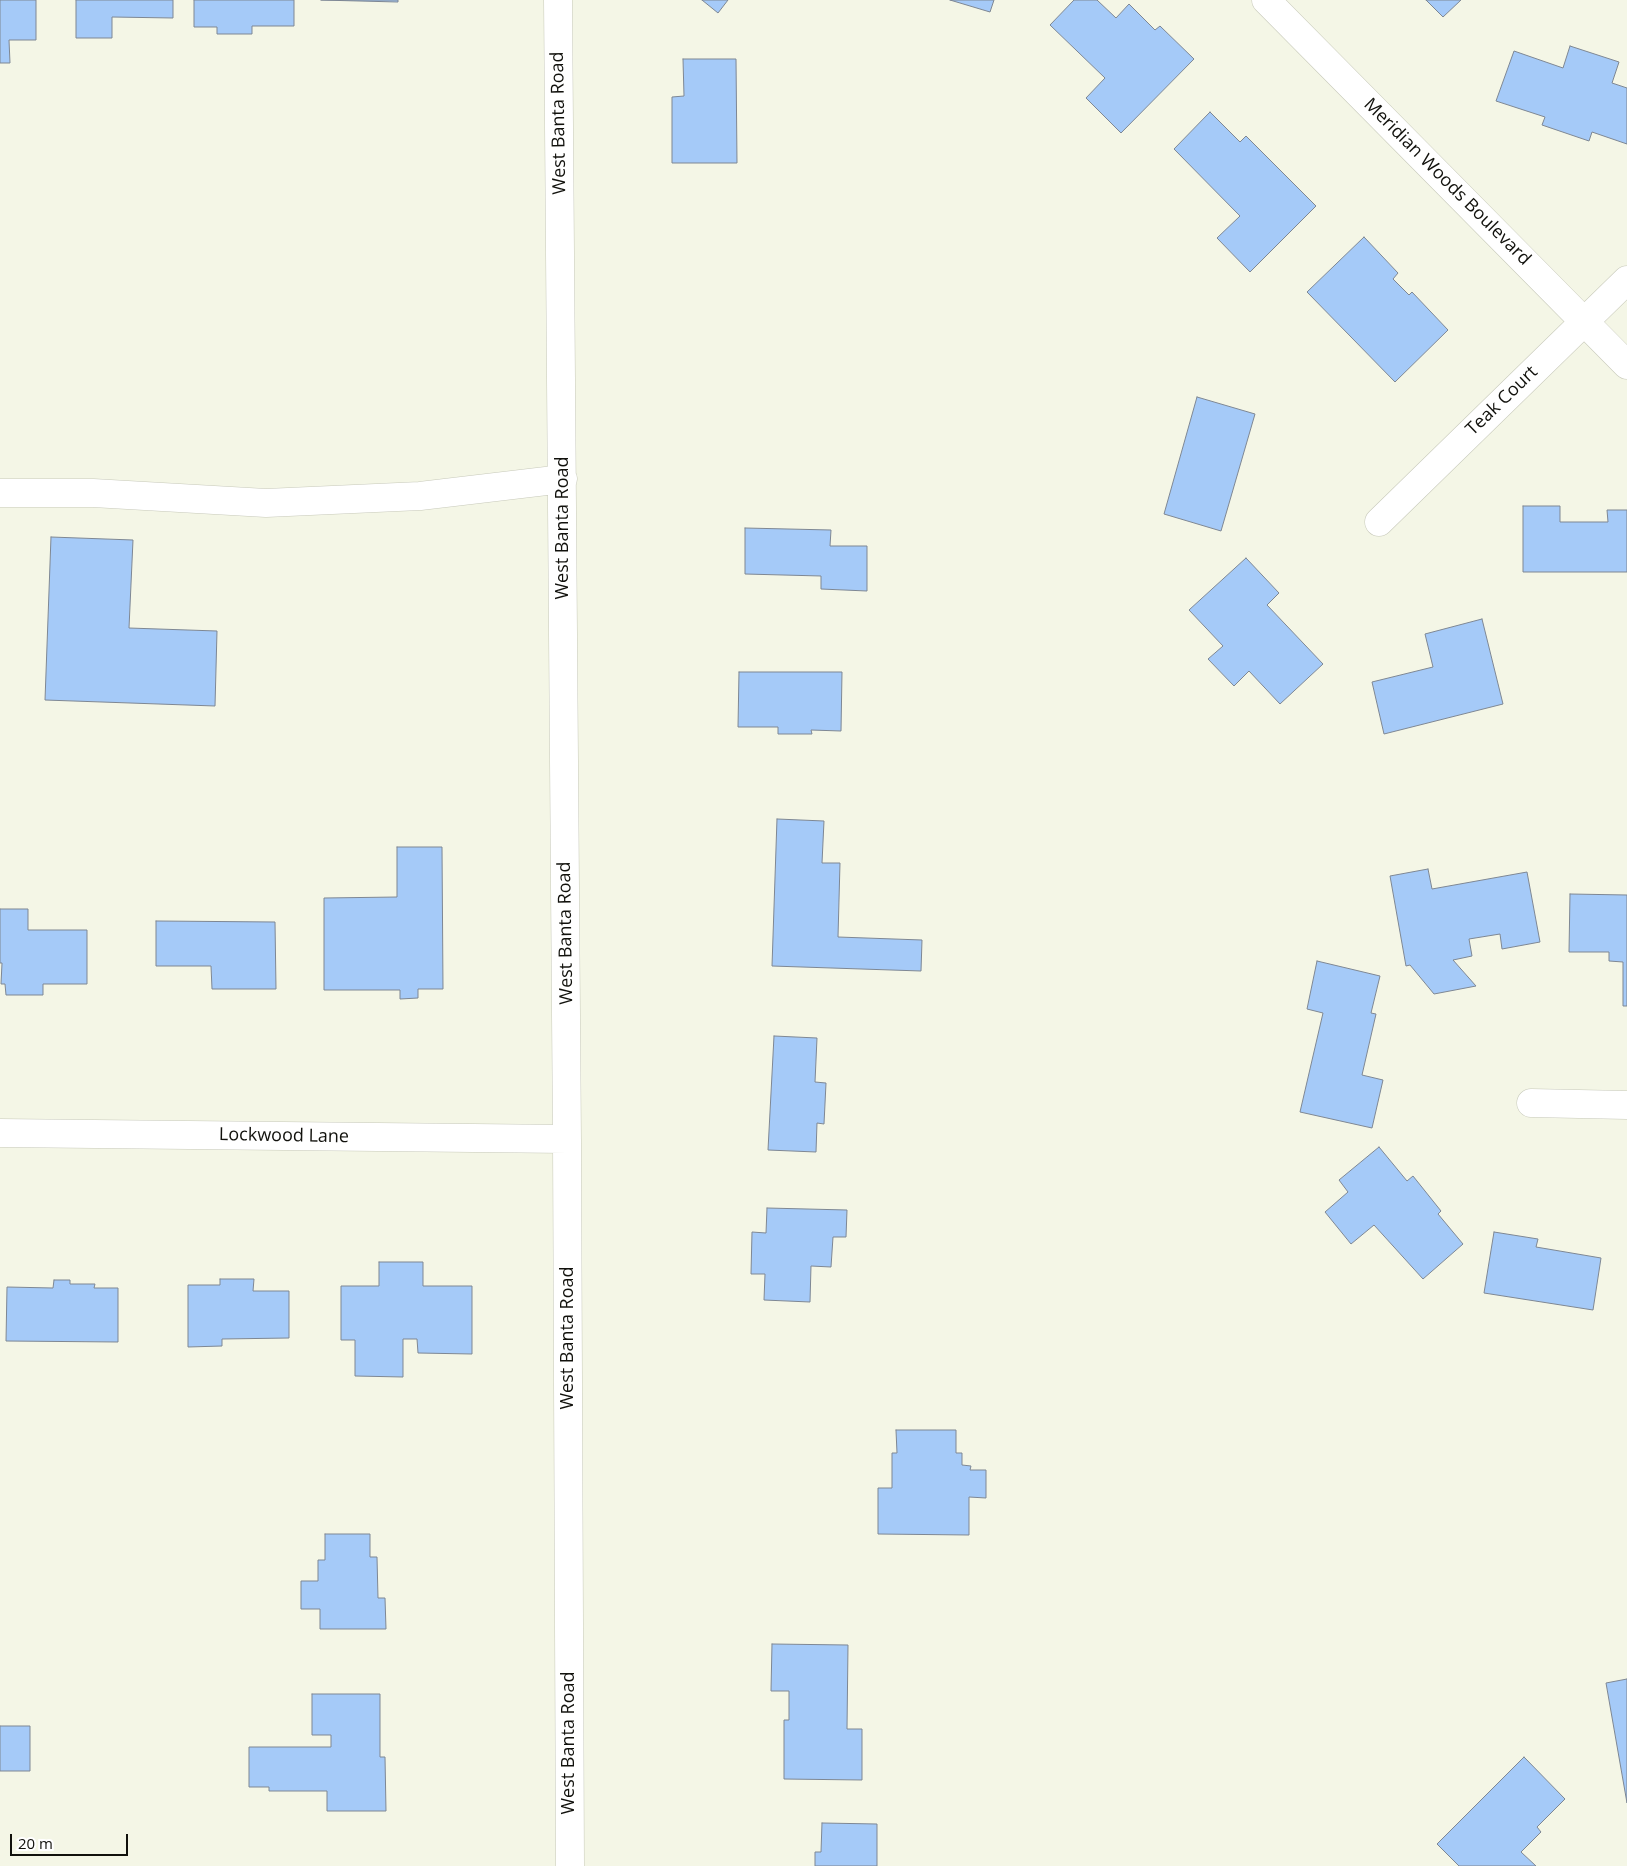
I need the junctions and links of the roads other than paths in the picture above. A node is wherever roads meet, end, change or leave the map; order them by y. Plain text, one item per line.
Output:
1 (558, 0) edge
2 (1266, 0) edge
3 (1627, 280) edge
4 (1584, 321) junction
5 (1627, 365) edge
6 (562, 479) junction
7 (0, 493) edge
8 (1379, 522) dead end
9 (1531, 1103) dead end
10 (1627, 1105) edge
11 (0, 1133) edge
12 (567, 1139) junction
13 (570, 1866) edge

1 - 6 street, West Banta Road
2 - 4 street, Meridian Woods Boulevard
3 - 4 street, Teak Court
4 - 5 street, Meridian Woods Boulevard
4 - 8 street, Teak Court
6 - 7 street
6 - 12 street, West Banta Road
9 - 10 street
11 - 12 street, Lockwood Lane
12 - 13 street, West Banta Road

